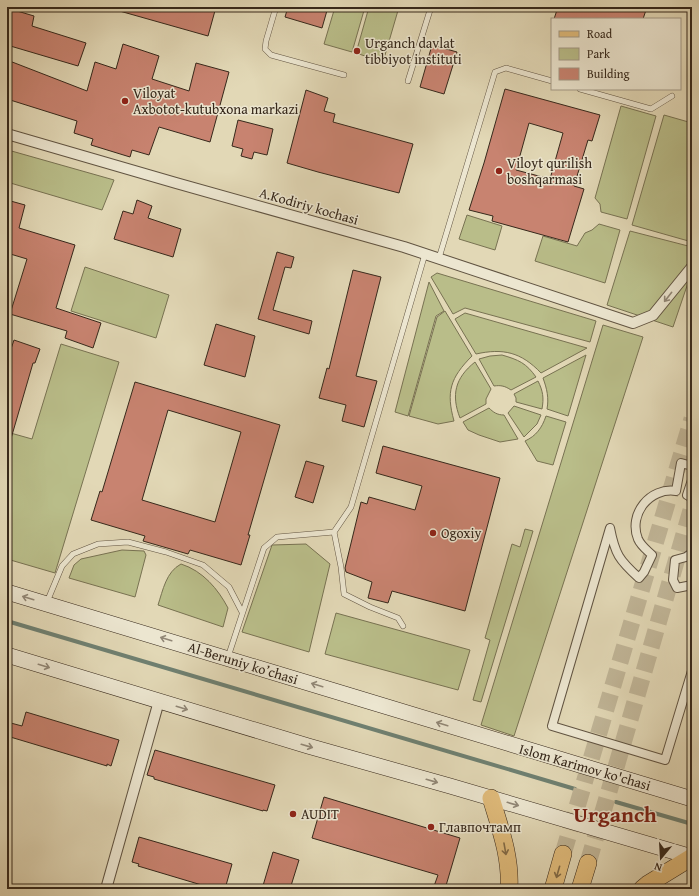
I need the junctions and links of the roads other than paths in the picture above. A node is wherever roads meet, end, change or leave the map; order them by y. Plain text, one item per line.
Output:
1 (276, 7) edge
2 (431, 7) edge
3 (344, 75) dead end
4 (408, 81) dead end
5 (551, 81) edge
6 (584, 90) edge
7 (672, 96) dead end
8 (7, 134) edge
9 (425, 254) junction
10 (439, 258) junction
11 (692, 267) edge
12 (692, 466) edge
13 (692, 480) edge
14 (692, 498) edge
15 (334, 532) junction
16 (692, 553) edge
17 (692, 585) edge
18 (7, 592) edge
19 (47, 604) junction
20 (242, 612) junction
21 (403, 626) dead end
22 (7, 655) edge
23 (228, 658) junction
24 (692, 671) edge
25 (159, 701) junction
26 (479, 736) joint
27 (490, 798) junction
28 (692, 799) edge
29 (563, 854) tunnel mouth
30 (692, 857) edge
31 (588, 863) tunnel mouth
32 (106, 889) edge
33 (509, 889) edge
34 (553, 889) edge
35 (580, 889) edge
36 (642, 889) edge

1 - 3 lane
2 - 4 lane
5 - 10 lane
6 - 7 lane
8 - 9 street, A.Kodiriy kochasi
9 - 10 street, A.Kodiriy kochasi
9 - 15 lane
11 -> 10 street, A.Kodiriy kochasi
12 - 24 street
13 - 14 street
15 - 20 lane
15 - 21 lane
16 - 17 street
19 -> 18 main road, Al-Beruniy ko’chasi
19 - 20 lane
23 -> 19 main road, Al-Beruniy ko’chasi
20 - 23 lane
22 -> 25 main road
26 -> 23 main road, Al-Beruniy ko’chasi
25 -> 27 main road
25 - 32 street
26 - 28 main road, Islom Karimov ko'chasi
27 -> 30 main road
27 -> 33 main road
29 -> 34 main road
30 - 36 main road
31 - 35 main road

